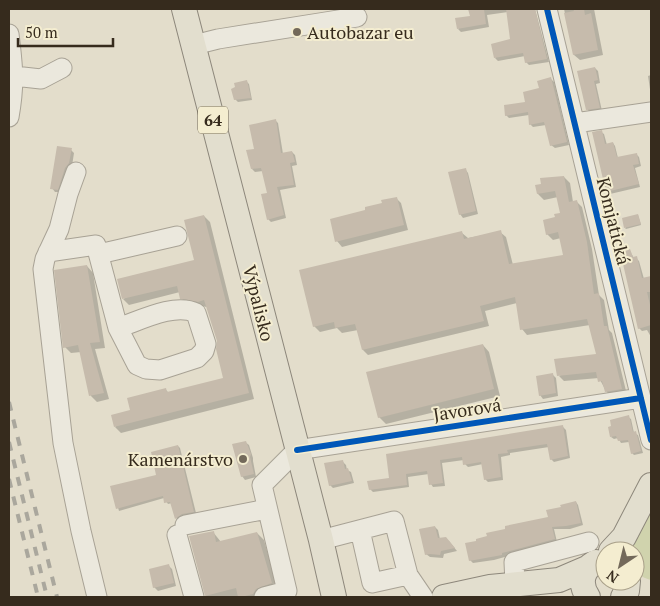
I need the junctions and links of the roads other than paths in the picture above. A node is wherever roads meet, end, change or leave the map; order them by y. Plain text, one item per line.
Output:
1 (184, 9) edge
2 (547, 9) edge
3 (357, 17) dead end
4 (9, 34) edge
5 (194, 45) junction
6 (62, 68) dead end
7 (14, 76) junction
8 (651, 112) edge
9 (9, 117) edge
10 (575, 123) junction
11 (76, 172) dead end
12 (177, 236) dead end
13 (48, 252) junction
14 (99, 254) junction
15 (118, 328) junction
16 (641, 398) junction
17 (651, 440) edge
18 (297, 450) junction
19 (651, 485) edge
20 (266, 506) junction
21 (360, 530) junction
22 (321, 540) junction
23 (614, 541) edge
24 (595, 554) edge
25 (595, 559) edge
26 (595, 565) edge
27 (408, 575) junction
28 (560, 580) junction
29 (515, 584) junction
30 (586, 595) edge
31 (97, 597) edge
32 (194, 597) edge
33 (264, 597) edge
34 (334, 597) edge
35 (423, 597) edge
36 (444, 597) edge

1 - 5 main road, Výpalisko / 64
2 - 10 street, Komjatická
3 - 5 street
4 - 7 street
5 - 18 main road, Výpalisko / 64
6 - 7 street
7 - 9 street
8 - 10 street
10 - 16 street, Komjatická
11 - 13 street
12 - 14 street
13 - 14 street
13 - 31 street
14 - 15 street
15 - 15 street
16 - 17 street, Komjatická
16 - 18 street, Javorová
18 - 20 street
18 - 22 main road, Výpalisko / 64
19 - 23 main road
20 - 32 street
20 - 33 street
21 - 22 street
21 - 27 street
21 - 27 street
22 - 34 main road, Výpalisko / 64
24 - 29 street
25 - 28 main road
26 - 30 main road
27 - 35 street
28 - 29 main road
28 - 30 main road
29 - 36 main road

